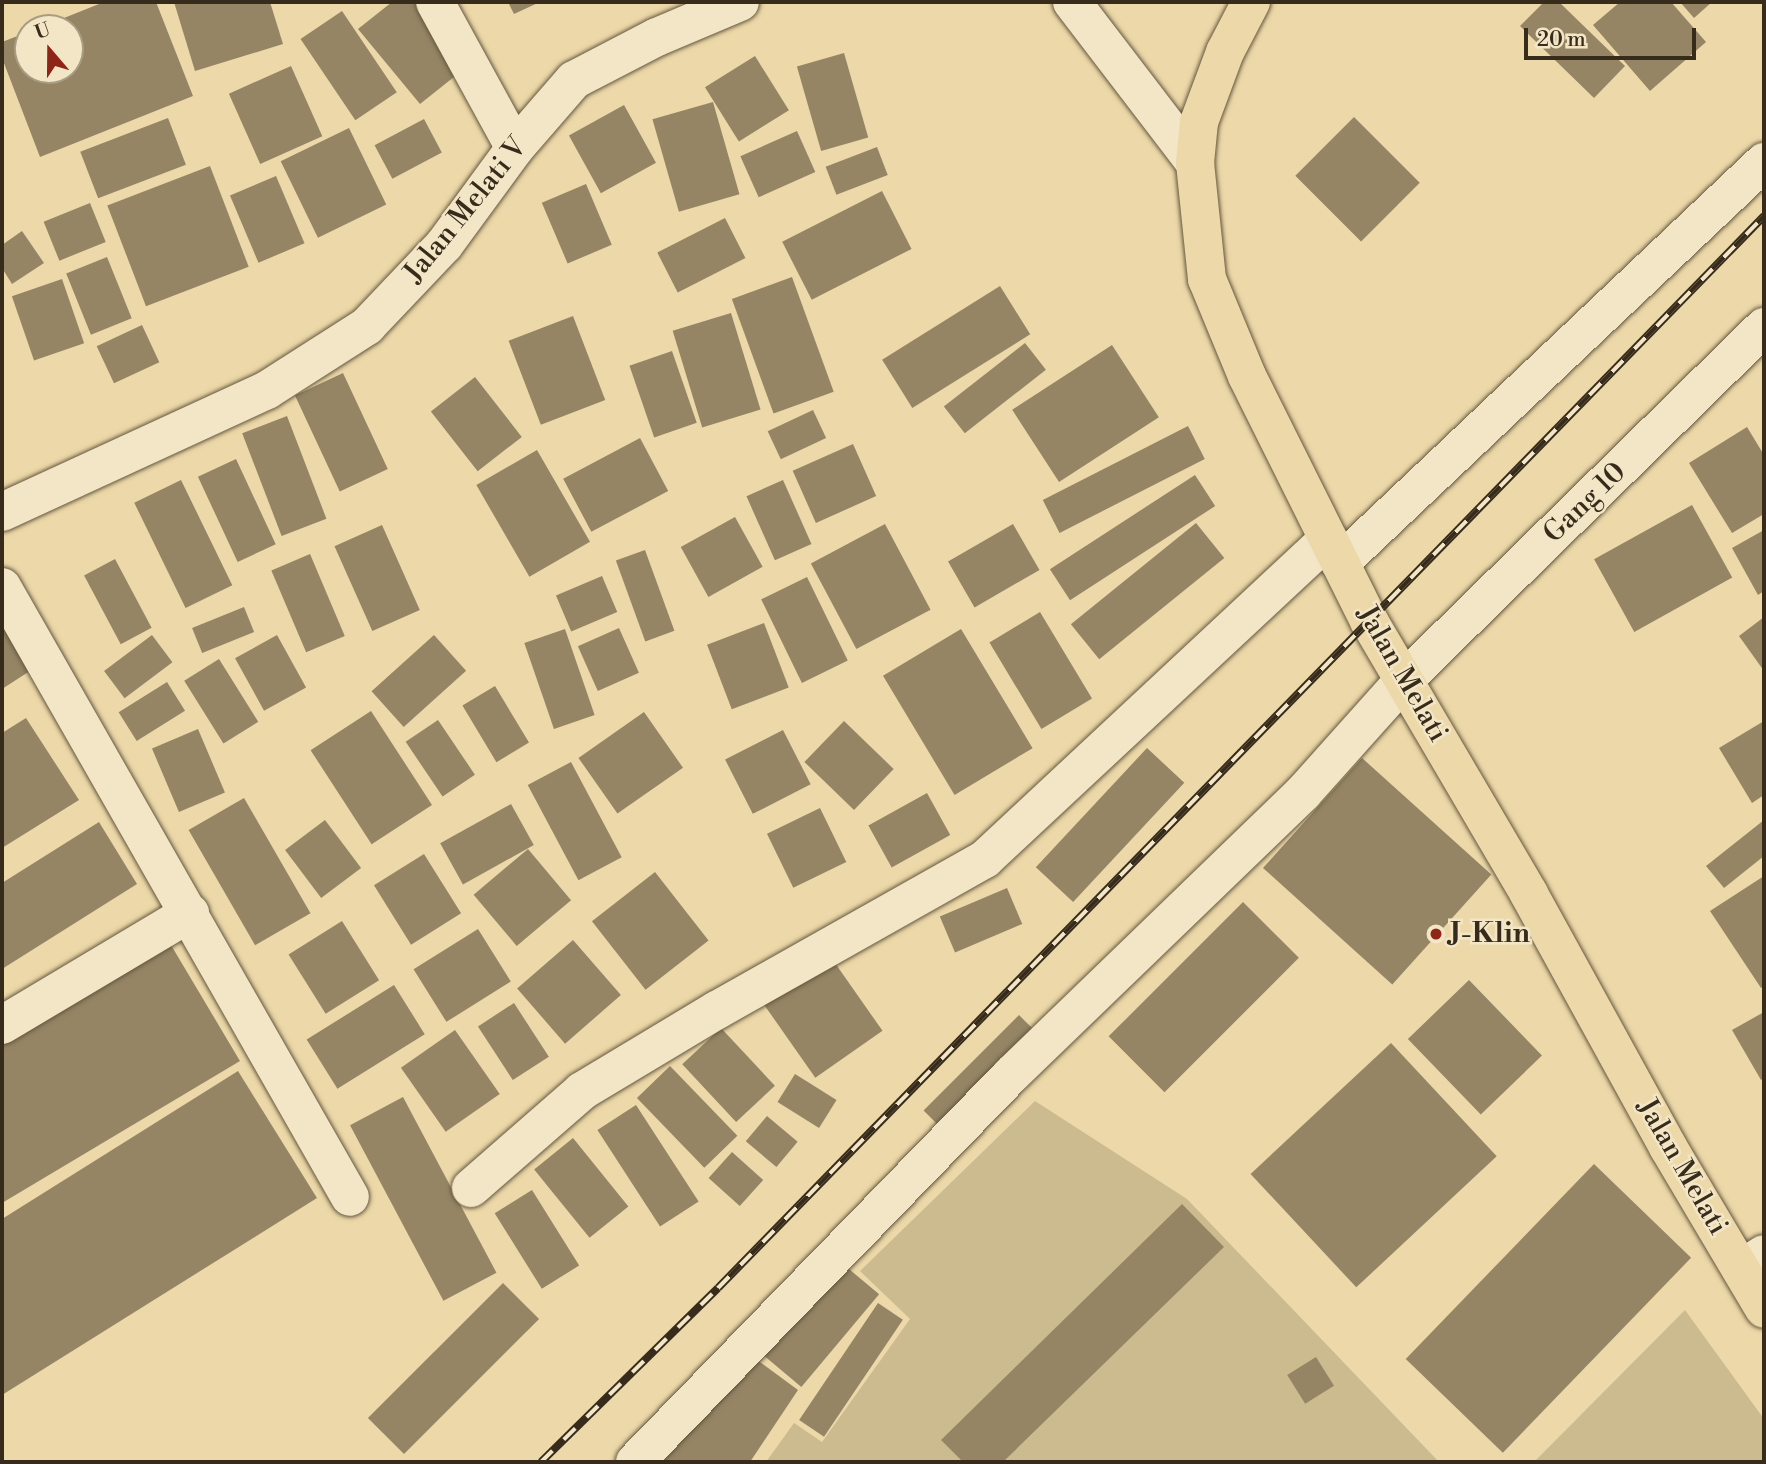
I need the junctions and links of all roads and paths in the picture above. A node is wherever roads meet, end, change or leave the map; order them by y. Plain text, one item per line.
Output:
1 (435, 2) edge
2 (740, 2) edge
3 (1072, 2) edge
4 (1251, 2) edge
5 (515, 148) junction
6 (1764, 162) edge
7 (1195, 163) junction
8 (1764, 327) edge
9 (2, 512) edge
10 (1334, 551) junction
11 (2, 587) edge
12 (1405, 679) junction
13 (190, 913) junction
14 (2, 1025) edge
15 (471, 1188) dead end
16 (350, 1197) dead end
17 (1752, 1261) edge
18 (1764, 1309) edge
19 (635, 1462) edge

1 - 5 street
2 - 5 street, Jalan Melati V
3 - 7 street
4 - 7 main road, Jalan Melati
5 - 9 street, Jalan Melati V
6 - 10 street
7 - 10 main road, Jalan Melati
8 - 12 street, Gang 10
10 - 12 main road, Jalan Melati
10 - 15 street
11 - 13 street
12 - 17 main road, Jalan Melati
12 - 19 street, Gang 10
13 - 14 street
13 - 16 street
17 - 18 main road, Jalan Melati

